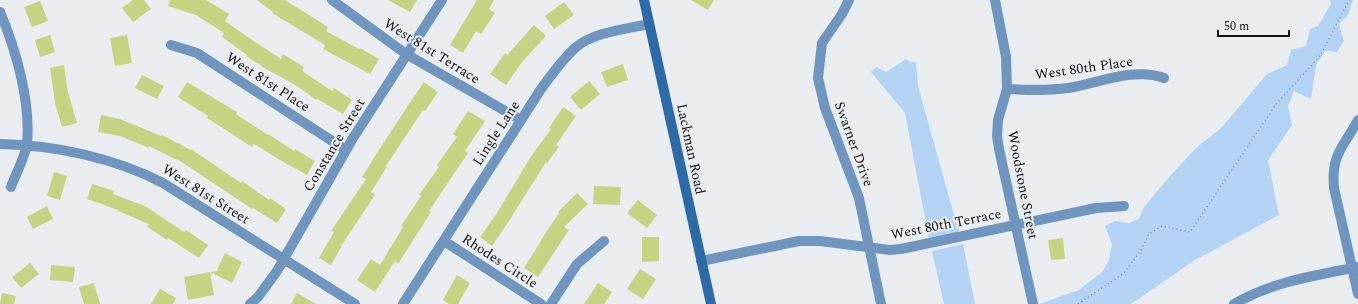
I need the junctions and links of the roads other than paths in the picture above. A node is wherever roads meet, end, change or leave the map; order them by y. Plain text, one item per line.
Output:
1 (332, 0) edge
2 (442, 0) edge
3 (644, 0) edge
4 (849, 0) edge
5 (995, 0) edge
6 (0, 12) edge
7 (649, 24) junction
8 (171, 45) dead end
9 (406, 54) junction
10 (1164, 78) dead end
11 (1007, 90) junction
12 (521, 120) junction
13 (1357, 123) edge
14 (0, 144) edge
15 (27, 145) junction
16 (346, 150) junction
17 (11, 188) dead end
18 (1124, 206) dead end
19 (1015, 225) junction
20 (444, 241) junction
21 (604, 241) dead end
22 (869, 247) junction
23 (284, 259) junction
24 (701, 261) junction
25 (1355, 268) edge
26 (1358, 294) edge
27 (250, 304) edge
28 (355, 304) edge
29 (403, 304) edge
30 (540, 304) edge
31 (551, 304) edge
32 (711, 304) edge
33 (881, 304) edge
34 (1033, 304) edge
35 (1234, 304) edge

1 - 9 street, West 81st Terrace
2 - 9 street, Constance Street
3 - 7 main road, Lackman Road
4 - 22 street, Swarner Drive
5 - 11 street, Woodstone Street
6 - 15 street
7 - 12 street, Lingle Lane
7 - 24 main road, Lackman Road
8 - 16 street, West 81st Place
9 - 12 street, West 81st Terrace
9 - 16 street, Constance Street
10 - 11 street, West 80th Place
11 - 19 street, Woodstone Street
12 - 20 street, Lingle Lane
13 - 25 street
14 - 15 street, West 81st Street
15 - 17 street
15 - 23 street, West 81st Street
16 - 23 street, Constance Street
18 - 19 street, West 80th Terrace
19 - 22 street, West 80th Terrace
19 - 34 street, Woodstone Street
20 - 29 street, Lingle Lane
20 - 30 street, Rhodes Circle
21 - 31 street
22 - 24 street, West 80th Terrace
22 - 33 street, Swarner Drive
23 - 27 street, Constance Street
23 - 28 street, West 81st Street
24 - 32 main road, Lackman Road
25 - 26 street
25 - 35 street

